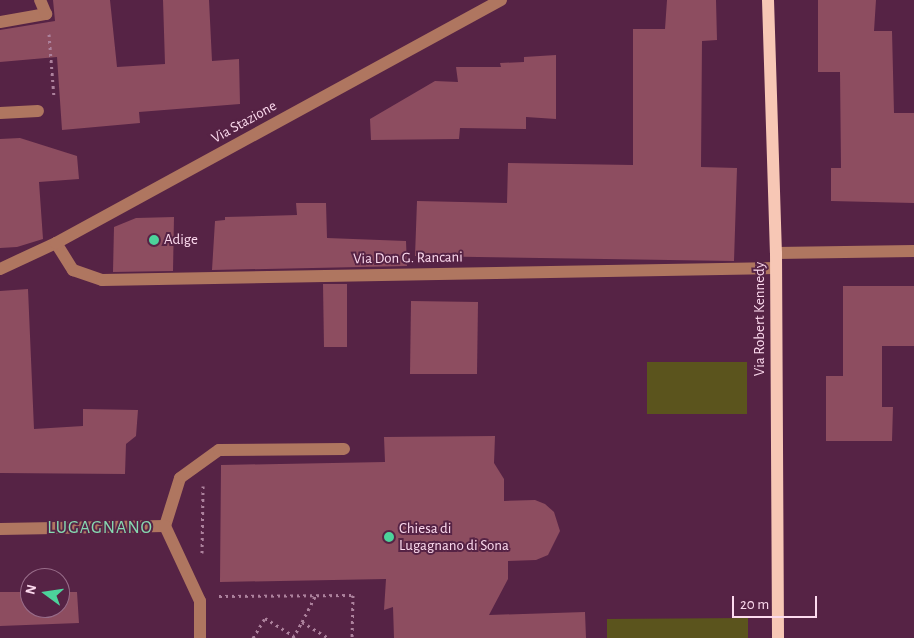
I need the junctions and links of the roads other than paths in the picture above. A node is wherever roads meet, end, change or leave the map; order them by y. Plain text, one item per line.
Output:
1 (40, 0) edge
2 (501, 0) edge
3 (768, 0) edge
4 (0, 22) edge
5 (38, 111) road end
6 (0, 113) edge
7 (56, 243) junction
8 (914, 251) edge
9 (776, 253) junction
10 (0, 268) edge
11 (776, 268) junction
12 (344, 449) dead end
13 (165, 526) junction
14 (0, 529) edge
15 (200, 638) edge
16 (778, 638) edge

1 - 4 street
2 - 7 street, Via Stazione
3 - 9 main road, Via Robert Kennedy
5 - 6 street
7 - 10 street, Via Stazione
7 - 11 street, Via Don G. Rancani
8 - 9 street
9 - 11 main road, Via Robert Kennedy
11 - 16 main road, Via Robert Kennedy
12 - 13 street
13 - 14 street
13 - 15 street

